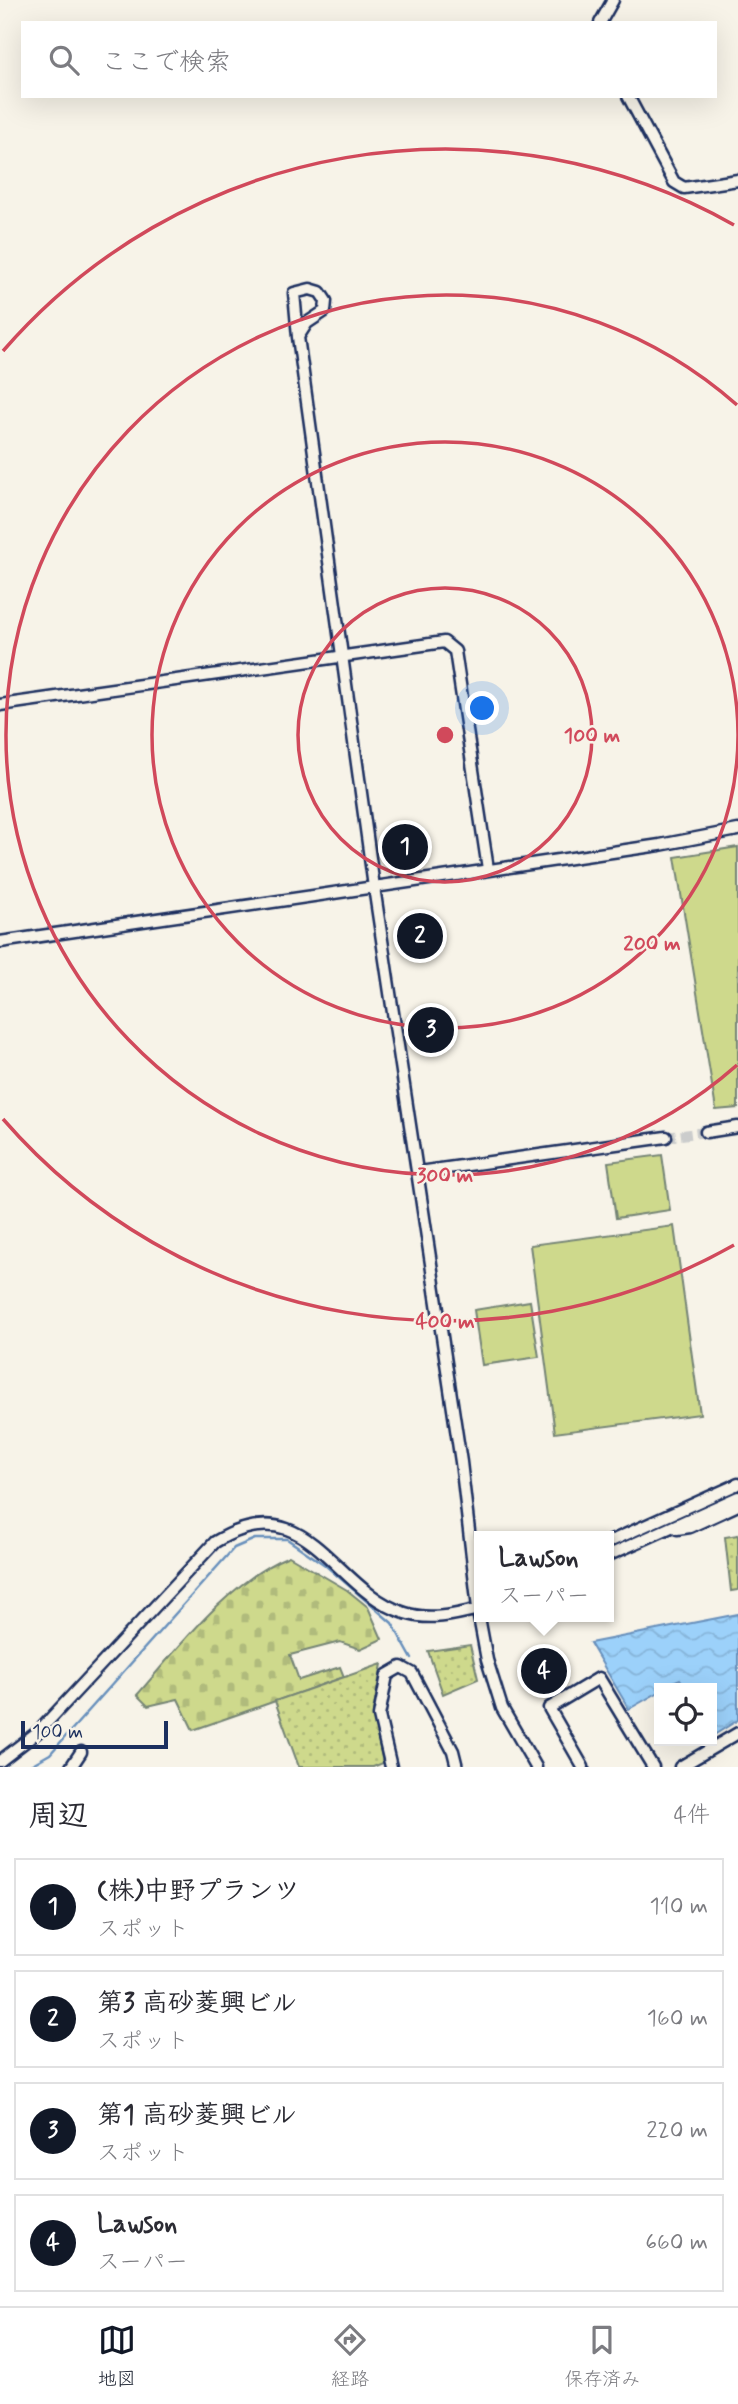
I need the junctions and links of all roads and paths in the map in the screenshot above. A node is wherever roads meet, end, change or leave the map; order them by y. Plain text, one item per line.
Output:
1 (613, 0) edge
2 (601, 21) edge
3 (629, 98) edge
4 (738, 180) edge
5 (298, 337) junction
6 (344, 656) junction
7 (0, 705) edge
8 (738, 830) edge
9 (488, 869) junction
10 (374, 887) junction
11 (0, 942) edge
12 (738, 1128) edge
13 (706, 1132) tunnel mouth
14 (666, 1137) tunnel mouth
15 (419, 1172) junction
16 (738, 1484) edge
17 (738, 1497) edge
18 (738, 1505) edge
19 (665, 1531) junction
20 (614, 1540) edge
21 (614, 1553) edge
22 (474, 1570) edge
23 (474, 1613) edge
24 (481, 1622) edge
25 (738, 1733) edge
26 (81, 1752) dead end
27 (0, 1761) edge
28 (696, 1763) edge
29 (71, 1767) edge
30 (389, 1767) edge
31 (457, 1767) edge
32 (536, 1767) edge
33 (583, 1767) edge
34 (653, 1767) edge
35 (681, 1767) edge

1 - 2 street
3 - 4 street
5 - 5 street
5 - 6 street
6 - 7 street
6 - 9 street
6 - 10 street
8 - 9 street
9 - 10 street
10 - 11 street
10 - 15 street
12 - 13 street
14 - 15 street
15 - 22 street
16 - 20 street
17 - 19 street
18 - 19 street
19 - 21 street
23 - 27 street
24 - 32 street
25 - 28 street
26 - 29 street
28 - 35 street
30 - 31 street
33 - 34 street

